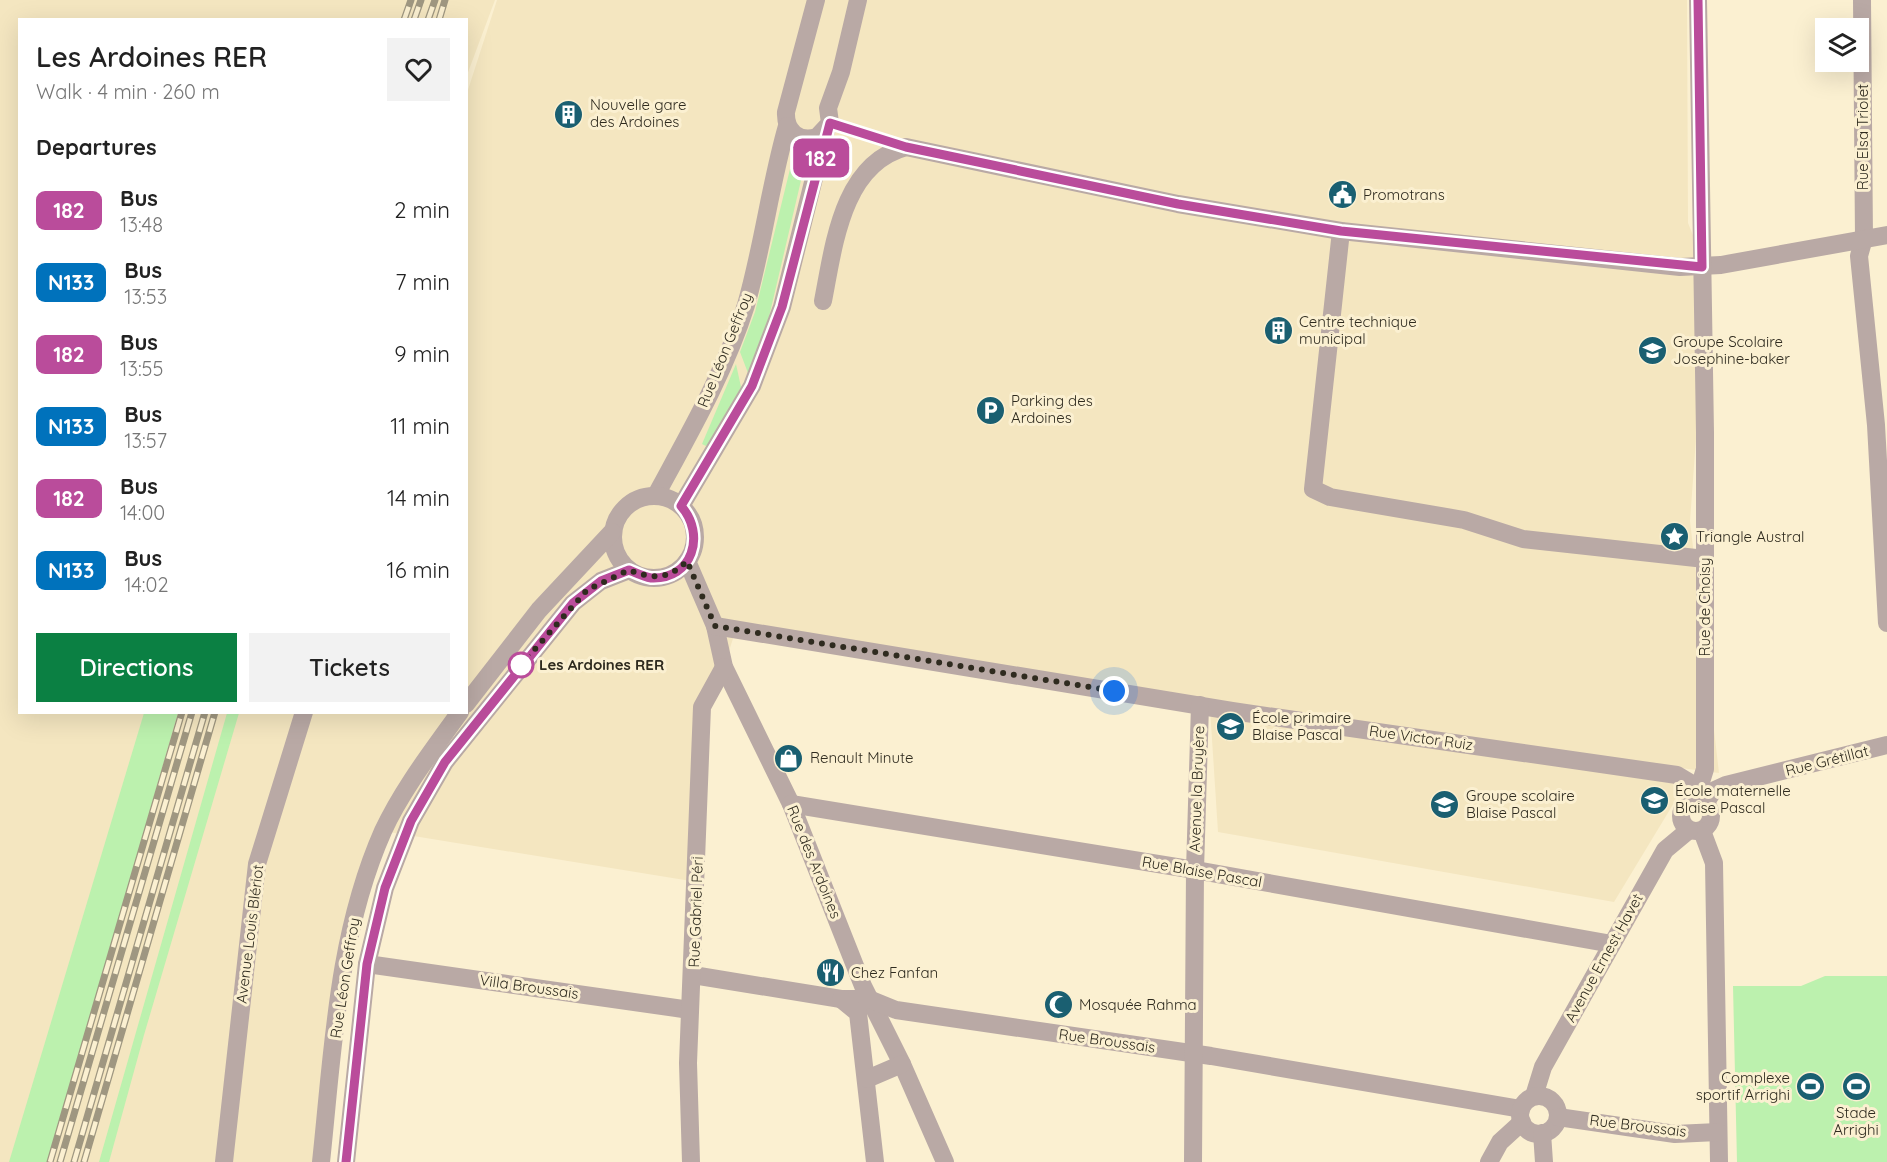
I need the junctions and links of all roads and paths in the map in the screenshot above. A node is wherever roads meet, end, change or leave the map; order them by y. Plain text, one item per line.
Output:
1 (816, 0) edge
2 (858, 0) edge
3 (1698, 0) edge
4 (1862, 0) edge
5 (787, 126) junction
6 (826, 130) junction
7 (1341, 231) junction
8 (1887, 235) edge
9 (1864, 238) junction
10 (1702, 267) junction
11 (823, 301) dead end
12 (656, 495) junction
13 (681, 506) junction
14 (612, 532) junction
15 (1705, 559) junction
16 (687, 561) junction
17 (1885, 565) edge
18 (629, 570) junction
19 (1887, 623) edge
20 (715, 626) junction
21 (724, 667) junction
22 (468, 701) edge
23 (1200, 705) junction
24 (303, 714) edge
25 (459, 714) edge
26 (1887, 746) edge
27 (1699, 797) junction
28 (791, 804) junction
29 (1696, 830) junction
30 (1195, 870) junction
31 (1612, 944) junction
32 (367, 964) junction
33 (693, 975) junction
34 (841, 999) junction
35 (869, 999) junction
36 (690, 1010) junction
37 (1195, 1053) junction
38 (902, 1064) junction
39 (867, 1079) junction
40 (1526, 1109) junction
41 (1558, 1117) junction
42 (1718, 1132) junction
43 (1542, 1133) junction
44 (224, 1162) edge
45 (321, 1162) edge
46 (346, 1162) edge
47 (691, 1162) edge
48 (875, 1162) edge
49 (945, 1162) edge
50 (1193, 1162) edge
51 (1489, 1162) edge
52 (1544, 1162) edge
53 (1719, 1162) edge

1 - 5 street, Rue Léon Geffroy
2 - 6 street
3 - 10 street, Rue de Choisy
4 - 9 street, Rue Elsa Triolet
5 - 6 street
5 - 12 street, Rue Léon Geffroy
6 - 13 street
7 - 10 street
7 - 11 street
7 - 15 street
8 - 9 street
9 - 10 street
9 - 17 street, Rue Elsa Triolet
10 - 15 street, Rue de Choisy
12 - 13 street
12 - 14 street
13 - 16 street
14 - 18 street
14 - 22 street
15 - 27 street, Rue de Choisy
16 - 18 street
16 - 20 street, Rue des Ardoines
17 - 19 street, Rue Elsa Triolet
18 - 32 street, Rue Léon Geffroy
20 - 21 street, Rue des Ardoines
20 - 23 street, Rue Victor Ruiz
21 - 28 street, Rue des Ardoines
21 - 33 street, Rue Gabriel Péri
23 - 27 street, Rue Victor Ruiz
23 - 30 street, Avenue la Bruyère
24 - 44 street, Avenue Louis Blériot
25 - 45 street, Rue Léon Geffroy
26 - 27 street, Rue Grétillat
27 - 29 street, Rue de Choisy
28 - 30 street, Rue Blaise Pascal
28 - 35 street, Rue des Ardoines
29 - 31 street, Avenue Ernest Havet
29 - 42 street
30 - 31 street, Rue Blaise Pascal
30 - 37 street, Avenue la Bruyère
31 - 40 street, Avenue Ernest Havet
32 - 36 street, Villa Broussais
32 - 46 street, Rue Léon Geffroy
33 - 34 street, Rue Broussais
33 - 36 street, Rue Gabriel Péri
34 - 35 street, Rue Broussais
34 - 39 street
35 - 37 street, Rue Broussais
35 - 38 street, Rue des Ardoines
36 - 47 street, Rue Gabriel Péri
37 - 40 street, Rue Broussais
37 - 50 street, Avenue la Bruyère
38 - 39 street
38 - 49 street, Rue des Ardoines
39 - 48 street
40 - 41 street
40 - 43 street
40 - 51 street
41 - 42 street, Rue Broussais
41 - 43 street
42 - 53 street
43 - 52 street

